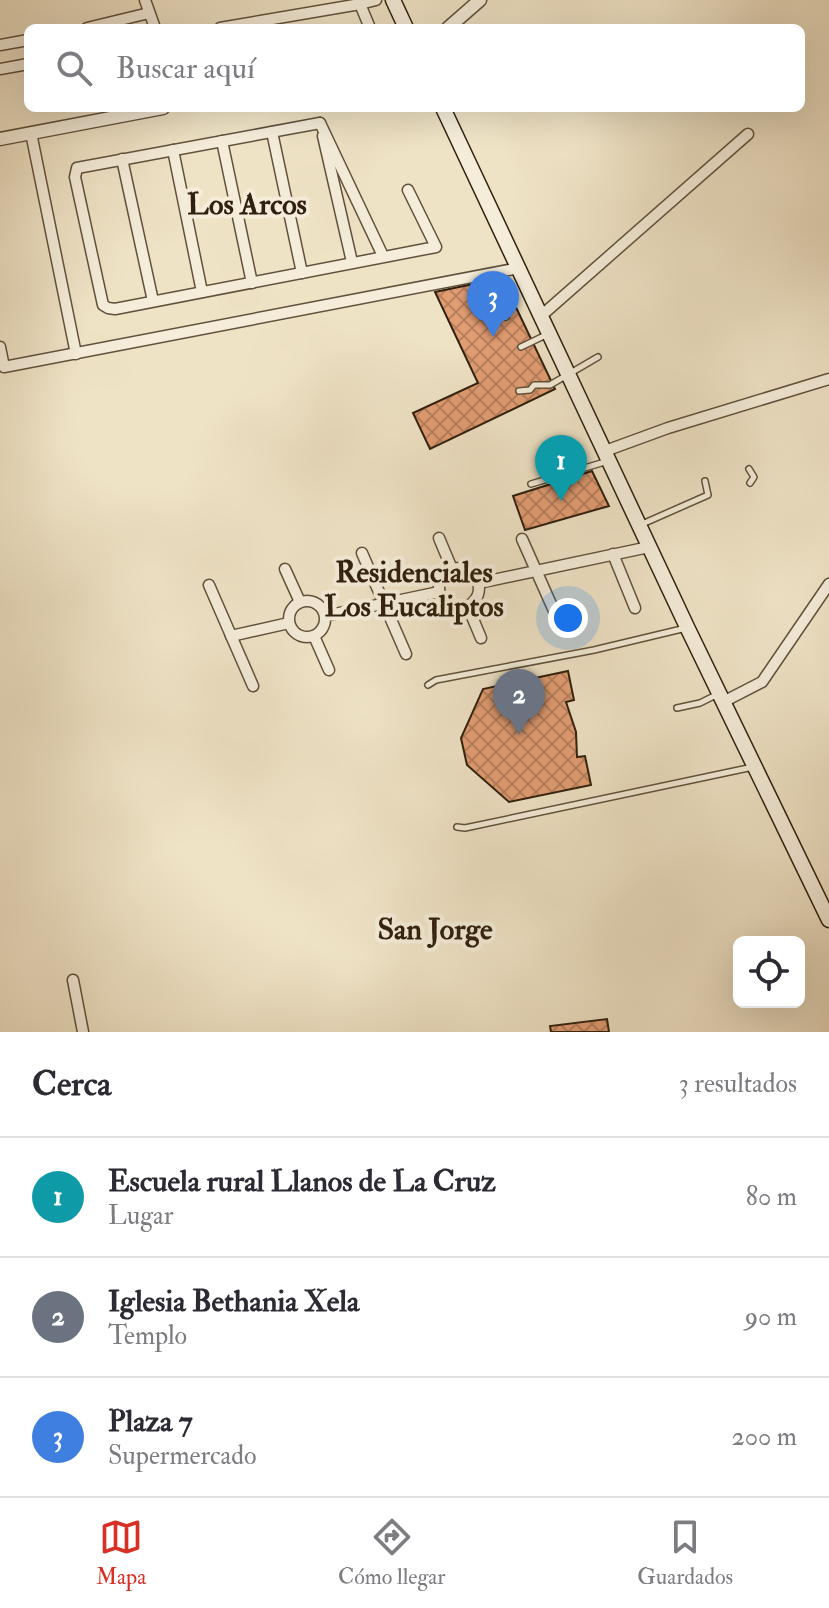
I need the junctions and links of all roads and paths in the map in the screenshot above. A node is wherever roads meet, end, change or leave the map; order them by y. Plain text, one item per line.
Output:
1 (145, 0) edge
2 (376, 0) edge
3 (393, 0) edge
4 (480, 0) edge
5 (360, 4) junction
6 (149, 13) junction
7 (104, 24) edge
8 (153, 24) edge
9 (243, 24) edge
10 (368, 24) edge
11 (404, 24) edge
12 (453, 24) edge
13 (24, 41) edge
14 (0, 45) edge
15 (24, 65) edge
16 (0, 69) edge
17 (142, 112) edge
18 (445, 112) edge
19 (320, 123) junction
20 (272, 132) junction
21 (31, 133) junction
22 (748, 134) dead end
23 (0, 139) edge
24 (222, 141) junction
25 (173, 150) junction
26 (122, 159) junction
27 (408, 190) dead end
28 (383, 256) junction
29 (352, 262) junction
30 (519, 268) junction
31 (302, 273) junction
32 (252, 283) junction
33 (202, 292) junction
34 (153, 301) junction
35 (541, 316) junction
36 (483, 317) dead end
37 (506, 317) dead end
38 (549, 333) junction
39 (0, 347) edge
40 (521, 347) dead end
41 (76, 354) junction
42 (598, 357) dead end
43 (569, 376) junction
44 (829, 379) edge
45 (519, 391) dead end
46 (607, 456) junction
47 (749, 469) dead end
48 (705, 481) dead end
49 (750, 483) dead end
50 (531, 484) dead end
51 (639, 526) junction
52 (439, 538) dead end
53 (522, 539) dead end
54 (649, 547) junction
55 (362, 553) dead end
56 (613, 554) junction
57 (285, 569) dead end
58 (452, 569) junction
59 (536, 571) junction
60 (479, 583) junction
61 (829, 584) edge
62 (209, 585) dead end
63 (439, 592) junction
64 (300, 602) junction
65 (384, 603) junction
66 (468, 607) junction
67 (635, 608) dead end
68 (325, 616) junction
69 (559, 622) dead end
70 (289, 623) junction
71 (687, 627) junction
72 (231, 636) junction
73 (314, 636) junction
74 (481, 638) dead end
75 (406, 654) dead end
76 (329, 670) dead end
77 (428, 685) dead end
78 (253, 686) dead end
79 (721, 697) junction
80 (677, 708) dead end
81 (754, 766) junction
82 (457, 827) dead end
83 (829, 920) edge
84 (73, 980) dead end
85 (83, 1032) edge

1 - 6 street
2 - 5 street
3 - 11 main road
4 - 12 street
5 - 9 street
5 - 10 street
6 - 7 street
6 - 8 street
13 - 14 street
15 - 16 street
17 - 21 street
18 - 30 main road
19 - 20 street
19 - 28 street
19 - 29 street
20 - 24 street
20 - 31 street
21 - 23 street
21 - 41 street
22 - 35 street
24 - 25 street
24 - 32 street
25 - 26 street
25 - 33 street
26 - 34 street
26 - 34 street
27 - 28 street
28 - 29 street
29 - 31 street
30 - 35 main road
30 - 41 street
31 - 32 street
32 - 33 street
33 - 34 street
35 - 38 main road
36 - 37 lane
38 - 40 lane
38 - 43 main road
39 - 41 street
42 - 43 lane
43 - 45 lane
43 - 46 main road
44 - 46 street
46 - 50 lane
46 - 51 main road
47 - 49 lane
48 - 51 lane
51 - 54 main road
52 - 58 street
53 - 59 street
54 - 56 street
54 - 71 main road
55 - 65 street
56 - 59 street
56 - 67 street
57 - 64 street
58 - 60 street
58 - 63 street
59 - 60 street
59 - 69 street
60 - 66 street
61 - 79 street
62 - 72 street
63 - 65 street
63 - 66 street
64 - 68 street
64 - 70 street
65 - 68 street
65 - 75 street
66 - 74 street
68 - 73 street
70 - 72 street
70 - 73 street
71 - 77 lane
71 - 79 main road
72 - 78 street
73 - 76 street
79 - 80 lane
79 - 81 main road
81 - 82 lane
81 - 83 main road
84 - 85 street

